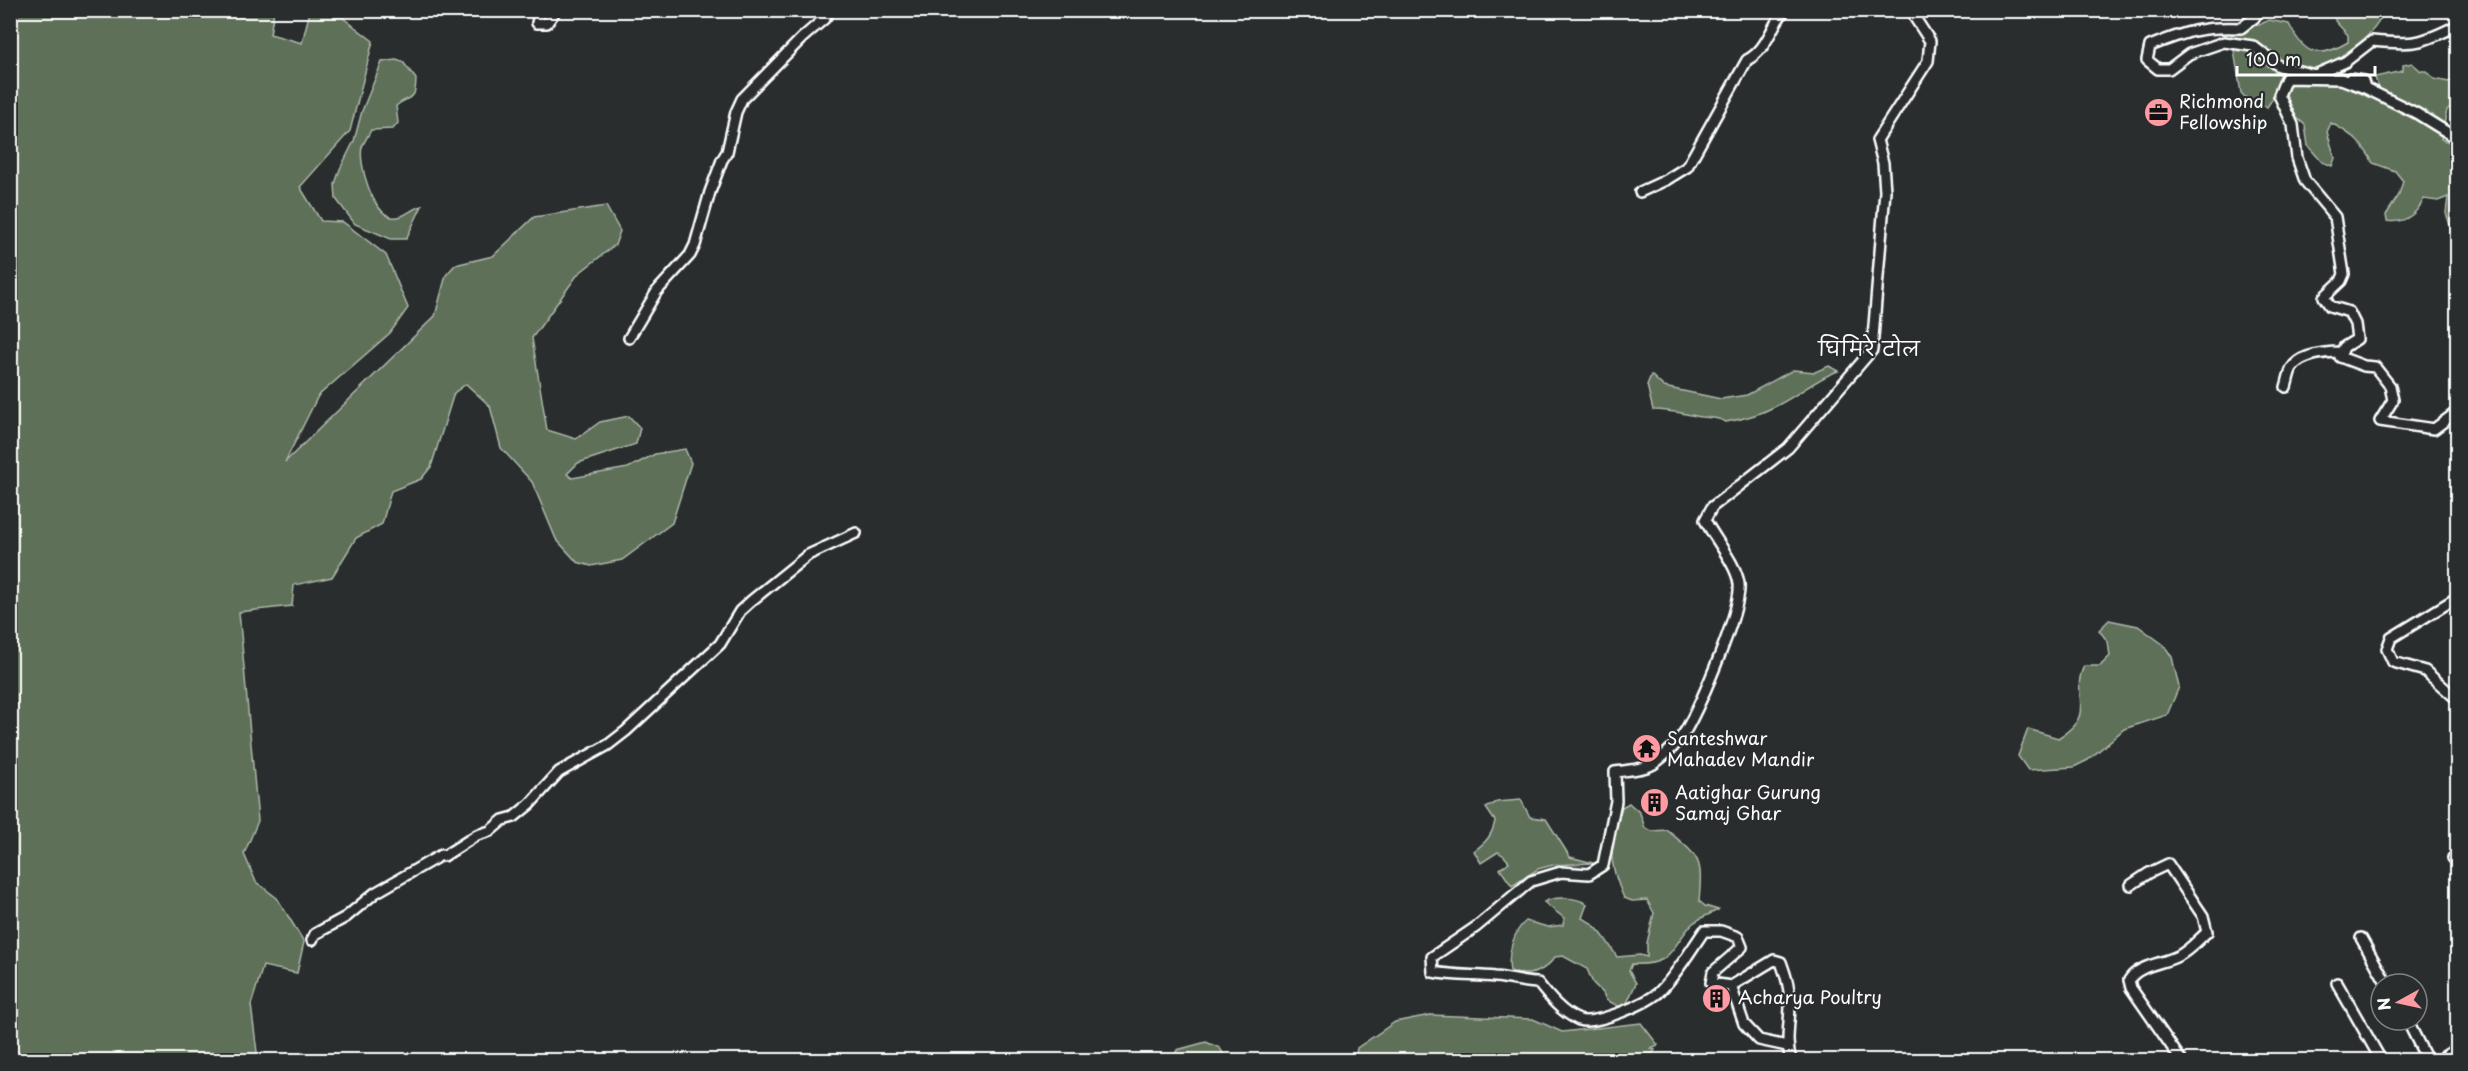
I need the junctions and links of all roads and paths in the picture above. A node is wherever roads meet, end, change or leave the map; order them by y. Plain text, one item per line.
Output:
1 (540, 10) edge
2 (556, 10) edge
3 (830, 10) edge
4 (1785, 10) edge
5 (1915, 10) edge
6 (2259, 10) edge
7 (2457, 25) edge
8 (2315, 75) junction
9 (2365, 88) junction
10 (2457, 139) edge
11 (1640, 192) dead end
12 (629, 338) dead end
13 (2342, 352) junction
14 (2286, 387) dead end
15 (2457, 411) edge
16 (855, 533) dead end
17 (2457, 597) edge
18 (2457, 700) edge
19 (2131, 885) dead end
20 (2361, 938) dead end
21 (312, 940) dead end
22 (2380, 972) edge
23 (2337, 983) dead end
24 (1731, 986) junction
25 (2413, 1032) edge
26 (1786, 1046) junction
27 (2457, 1048) edge
28 (1791, 1060) edge
29 (2181, 1060) edge
30 (2381, 1060) edge
31 (2427, 1060) edge
32 (2439, 1060) edge

1 - 2 street
3 - 12 street
4 - 11 street
5 - 24 street
6 - 8 street
7 - 8 street
8 - 9 street
9 - 10 street
9 - 13 street
13 - 14 street
13 - 15 street
16 - 21 street
17 - 18 street
19 - 29 street
20 - 22 street
23 - 30 street
24 - 26 street
24 - 26 street
25 - 31 street
26 - 28 street
27 - 32 street

